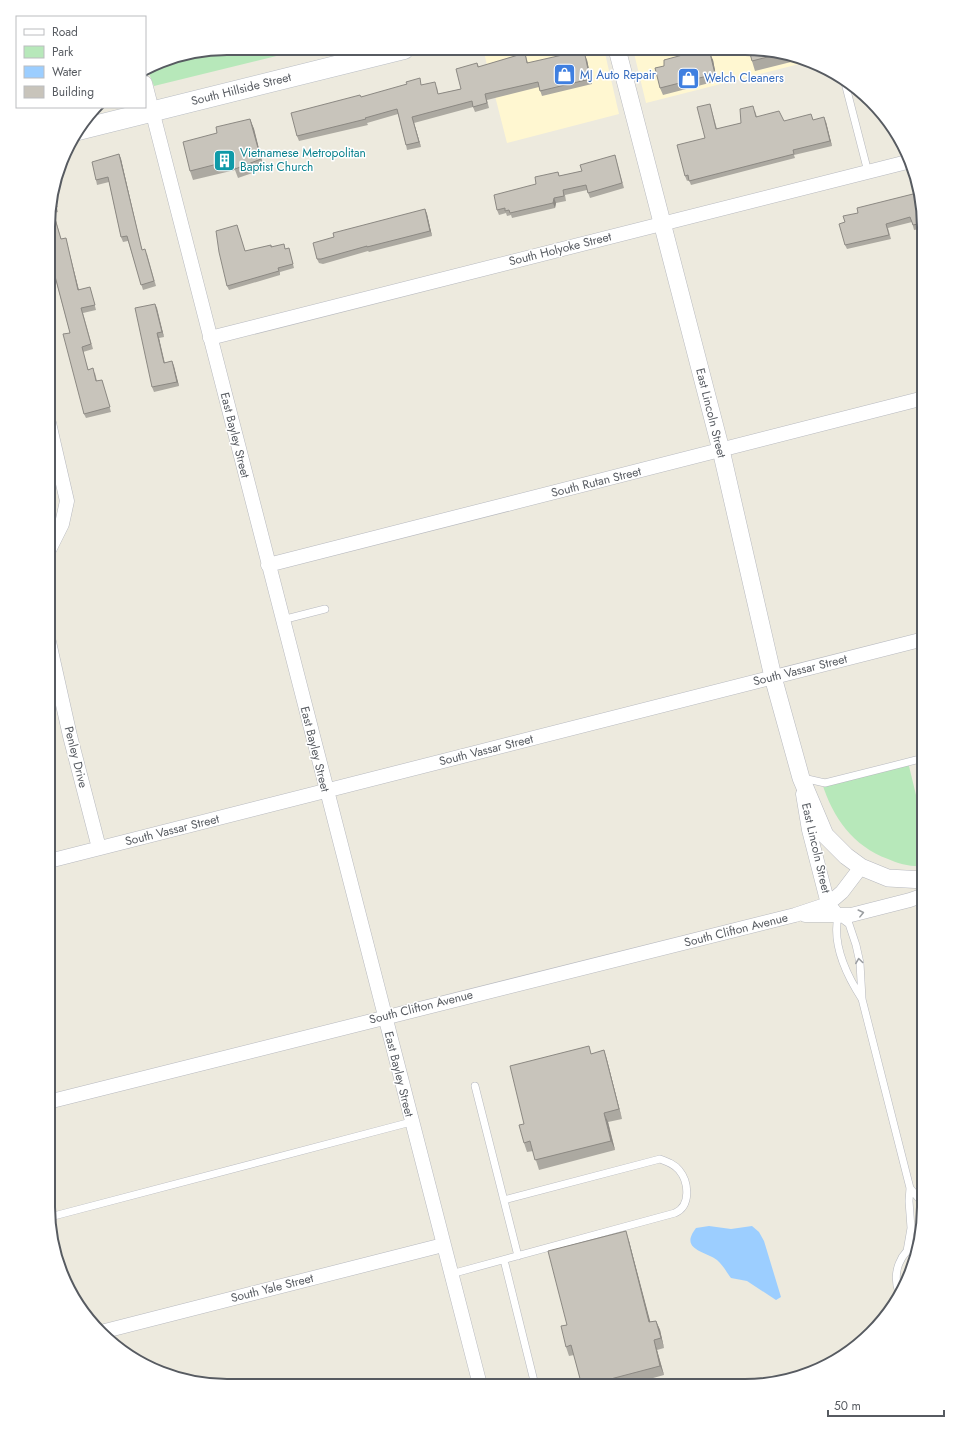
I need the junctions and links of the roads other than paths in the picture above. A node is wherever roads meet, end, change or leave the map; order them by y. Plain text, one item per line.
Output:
1 (376, 55) edge
2 (619, 55) edge
3 (146, 87) edge
4 (846, 89) edge
5 (152, 112) junction
6 (87, 128) edge
7 (905, 163) edge
8 (868, 172) junction
9 (662, 223) junction
10 (210, 338) junction
11 (917, 400) edge
12 (55, 449) edge
13 (721, 450) junction
14 (55, 538) edge
15 (268, 565) junction
16 (325, 609) dead end
17 (282, 620) junction
18 (917, 641) edge
19 (55, 669) edge
20 (773, 677) junction
21 (917, 760) edge
22 (801, 778) junction
23 (326, 791) junction
24 (99, 848) junction
25 (55, 859) edge
26 (861, 867) junction
27 (917, 880) edge
28 (917, 898) edge
29 (828, 904) junction
30 (795, 915) junction
31 (838, 916) junction
32 (862, 999) junction
33 (384, 1017) junction
34 (475, 1086) dead end
35 (55, 1100) edge
36 (411, 1122) junction
37 (910, 1188) junction
38 (917, 1196) edge
39 (504, 1200) junction
40 (55, 1216) edge
41 (443, 1245) junction
42 (912, 1248) edge
43 (907, 1251) junction
44 (518, 1256) junction
45 (504, 1260) junction
46 (451, 1274) junction
47 (897, 1286) edge
48 (107, 1330) edge
49 (478, 1379) edge
50 (534, 1379) edge

1 - 5 main road, South Hillside Street
2 - 9 street, East Lincoln Street
3 - 5 street, East Bayley Street
4 - 8 lane
5 - 6 main road, South Hillside Street
5 - 10 street, East Bayley Street
7 - 8 street, South Holyoke Street
8 - 9 street, South Holyoke Street
9 - 10 street, South Holyoke Street
9 - 13 street, East Lincoln Street
10 - 15 street, East Bayley Street
11 - 13 street, South Rutan Street
12 - 14 street
13 - 15 street, South Rutan Street
13 - 20 street, East Lincoln Street
15 - 17 street, East Bayley Street
16 - 17 lane
17 - 23 street, East Bayley Street
18 - 20 street, South Vassar Street
19 - 24 street, Penley Drive
20 - 22 street, East Lincoln Street
20 - 23 street, South Vassar Street
21 - 22 lane
22 - 26 street, East Lincoln Street
22 - 29 street, East Lincoln Street
23 - 24 street, South Vassar Street
23 - 33 street, East Bayley Street
24 - 25 street, South Vassar Street
26 - 27 street
26 - 29 street, South Clifton Avenue
31 -> 28 street, South Clifton Avenue
29 - 30 street, South Clifton Avenue
29 - 31 street, East Lincoln Street
30 - 31 street, South Clifton Avenue
30 - 33 street, South Clifton Avenue
31 - 32 lane
32 -> 31 lane
32 - 37 lane
33 - 35 street, South Clifton Avenue
33 - 36 street, East Bayley Street
34 - 39 lane
36 - 40 lane
36 - 41 street, East Bayley Street
37 - 38 lane
37 - 43 lane
39 - 44 lane
39 - 44 lane
41 - 46 street, East Bayley Street
41 - 48 street, South Yale Street
42 - 43 lane
43 - 47 lane
44 - 45 lane
45 - 46 lane
45 - 50 lane
46 - 49 street, East Bayley Street

